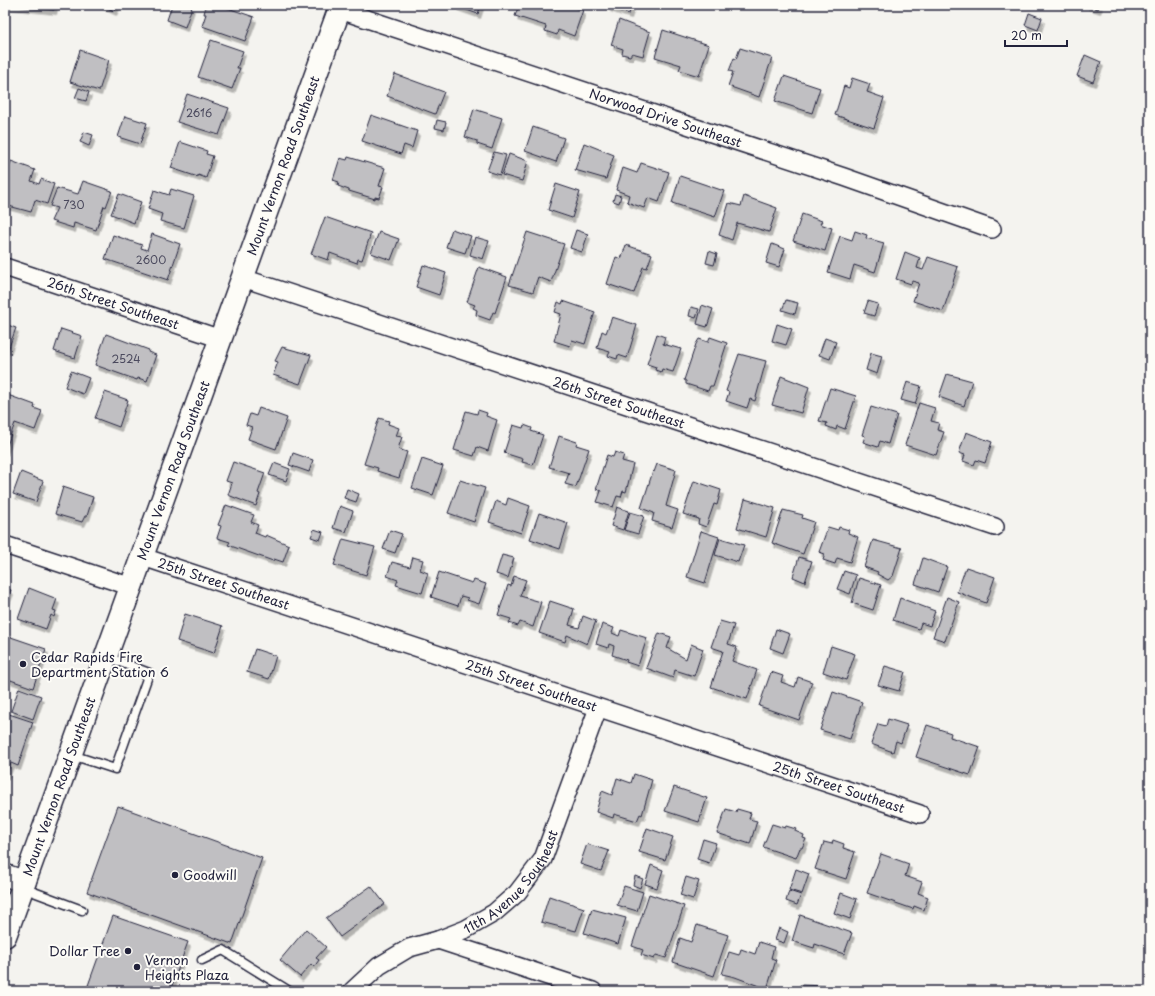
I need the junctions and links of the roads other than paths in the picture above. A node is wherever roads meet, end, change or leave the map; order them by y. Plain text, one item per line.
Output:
1 (340, 7) edge
2 (992, 229) dead end
3 (5, 267) edge
4 (243, 278) junction
5 (221, 339) junction
6 (995, 527) dead end
7 (5, 545) edge
8 (143, 557) junction
9 (132, 587) junction
10 (107, 657) junction
11 (598, 708) junction
12 (71, 754) junction
13 (920, 814) dead end
14 (17, 882) edge
15 (82, 910) dead end
16 (5, 936) edge
17 (438, 940) junction
18 (202, 960) dead end
19 (289, 991) edge
20 (352, 991) edge
21 (594, 991) edge

1 - 2 street, Norwood Drive Southeast
1 - 4 main road, Mount Vernon Road Southeast
3 - 5 street, 26th Street Southeast
4 - 5 main road, Mount Vernon Road Southeast
4 - 6 street, 26th Street Southeast
5 - 8 main road, Mount Vernon Road Southeast
7 - 9 street
8 - 9 main road, Mount Vernon Road Southeast
8 - 11 street, 25th Street Southeast
9 - 10 main road, Mount Vernon Road Southeast
10 - 12 main road, Mount Vernon Road Southeast
10 - 12 lane
11 - 13 street, 25th Street Southeast
11 - 17 street, 11th Avenue Southeast
12 - 14 main road, Mount Vernon Road Southeast
14 - 15 lane
14 - 16 main road, Mount Vernon Road Southeast
17 - 20 street, 11th Avenue Southeast
17 - 21 street
18 - 19 lane

